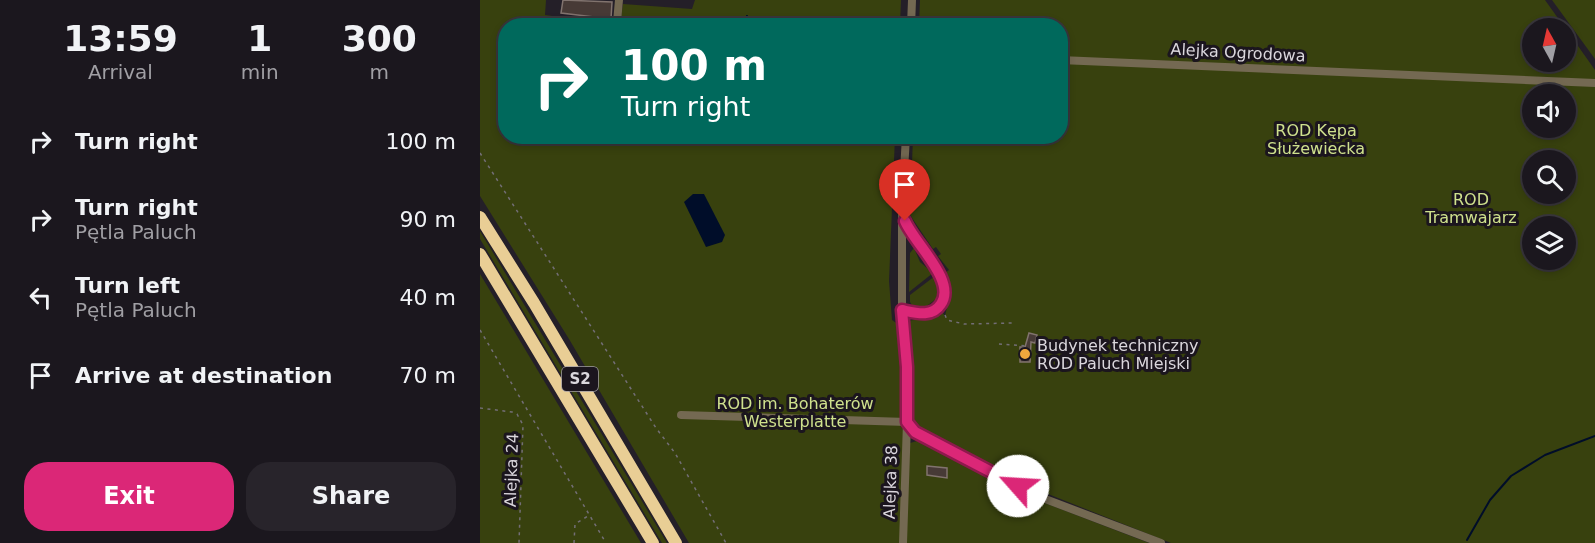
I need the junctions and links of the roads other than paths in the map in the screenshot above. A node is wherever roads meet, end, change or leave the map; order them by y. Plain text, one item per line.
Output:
1 (619, 0) edge
2 (912, 0) edge
3 (617, 18) edge
4 (911, 18) edge
5 (1068, 60) edge
6 (1595, 83) edge
7 (906, 144) edge
8 (902, 207) junction
9 (480, 217) edge
10 (480, 254) edge
11 (902, 310) junction
12 (681, 416) dead end
13 (907, 422) junction
14 (653, 543) edge
15 (676, 543) edge
16 (903, 543) edge
17 (1161, 543) edge

1 - 3 street
2 - 4 street
5 - 6 street, Alejka Ogrodowa
7 - 8 street, Alejka 38
8 - 11 street, Alejka 38
8 - 11 street
9 - 15 highway, S2
10 - 14 highway, S2
11 - 13 street, Alejka 38
12 - 13 street
13 - 16 street, Alejka 38
13 - 17 street

